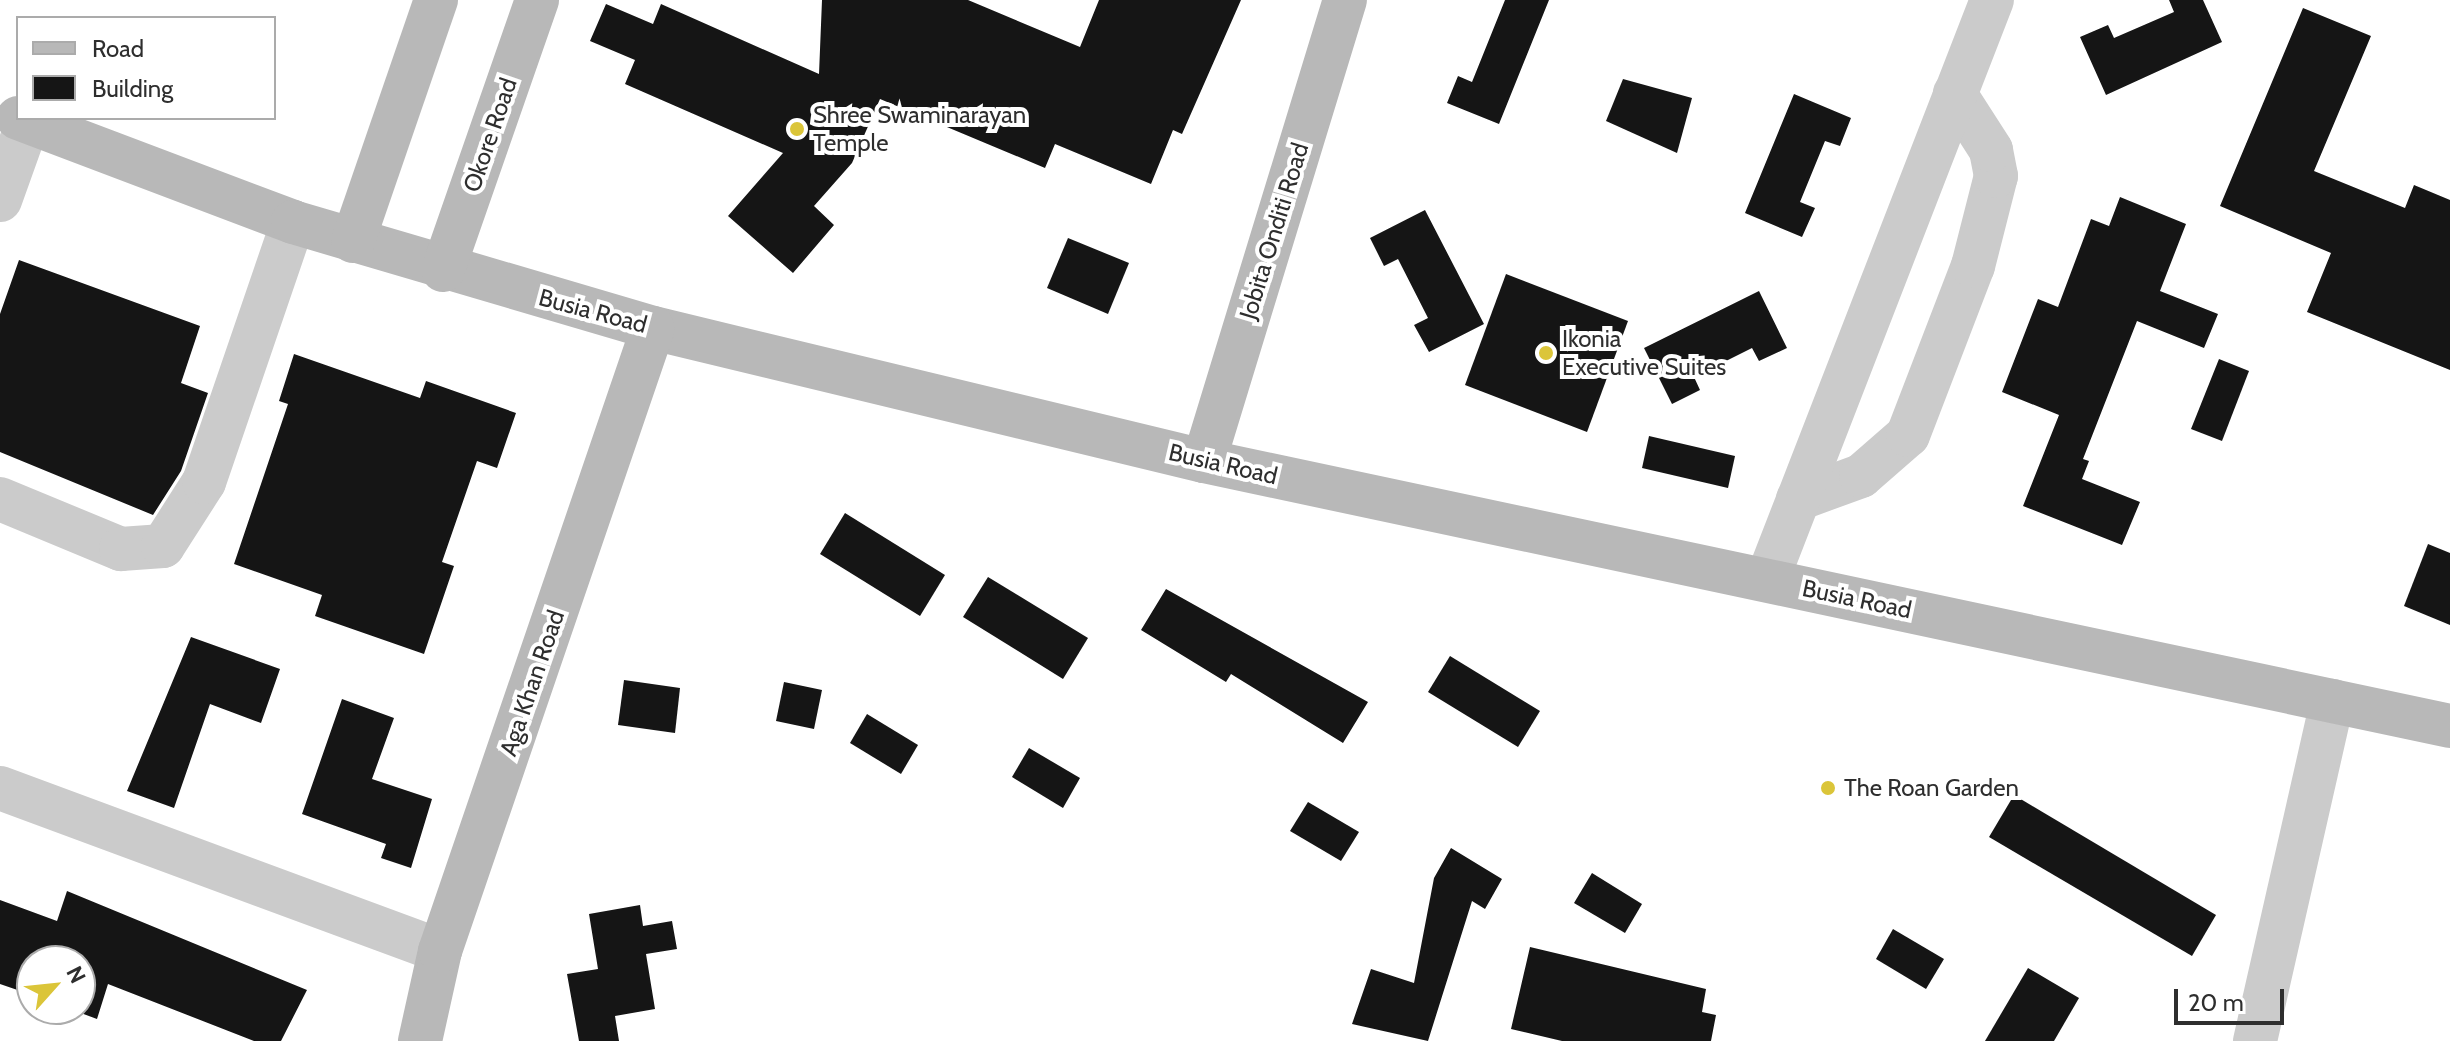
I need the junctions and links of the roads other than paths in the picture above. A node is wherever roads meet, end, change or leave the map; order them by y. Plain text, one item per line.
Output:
1 (436, 0) edge
2 (537, 0) edge
3 (1345, 0) edge
4 (1992, 0) edge
5 (1955, 94) junction
6 (16, 117) edge
7 (24, 120) edge
8 (0, 200) edge
9 (293, 222) junction
10 (353, 241) junction
11 (443, 270) junction
12 (653, 328) junction
13 (1204, 461) junction
14 (0, 499) edge
15 (1798, 499) junction
16 (1767, 580) junction
17 (2332, 701) junction
18 (2450, 726) edge
19 (0, 788) edge
20 (440, 951) junction
21 (420, 1041) edge
22 (2255, 1041) edge

1 - 10 main road
2 - 11 main road, Okore Road
3 - 13 main road, Jobita Onditi Road
4 - 5 street
5 - 15 street
5 - 15 street
6 - 8 street
7 - 9 main road, Busia Road
9 - 10 main road, Busia Road
9 - 14 street
10 - 11 main road, Busia Road
11 - 12 main road, Busia Road
12 - 13 main road, Busia Road
12 - 20 main road, Aga Khan Road
13 - 16 main road, Busia Road
15 - 16 street
16 - 17 main road, Busia Road
17 - 18 main road, Busia Road
17 - 22 street
19 - 20 street
20 - 21 main road, Aga Khan Road

